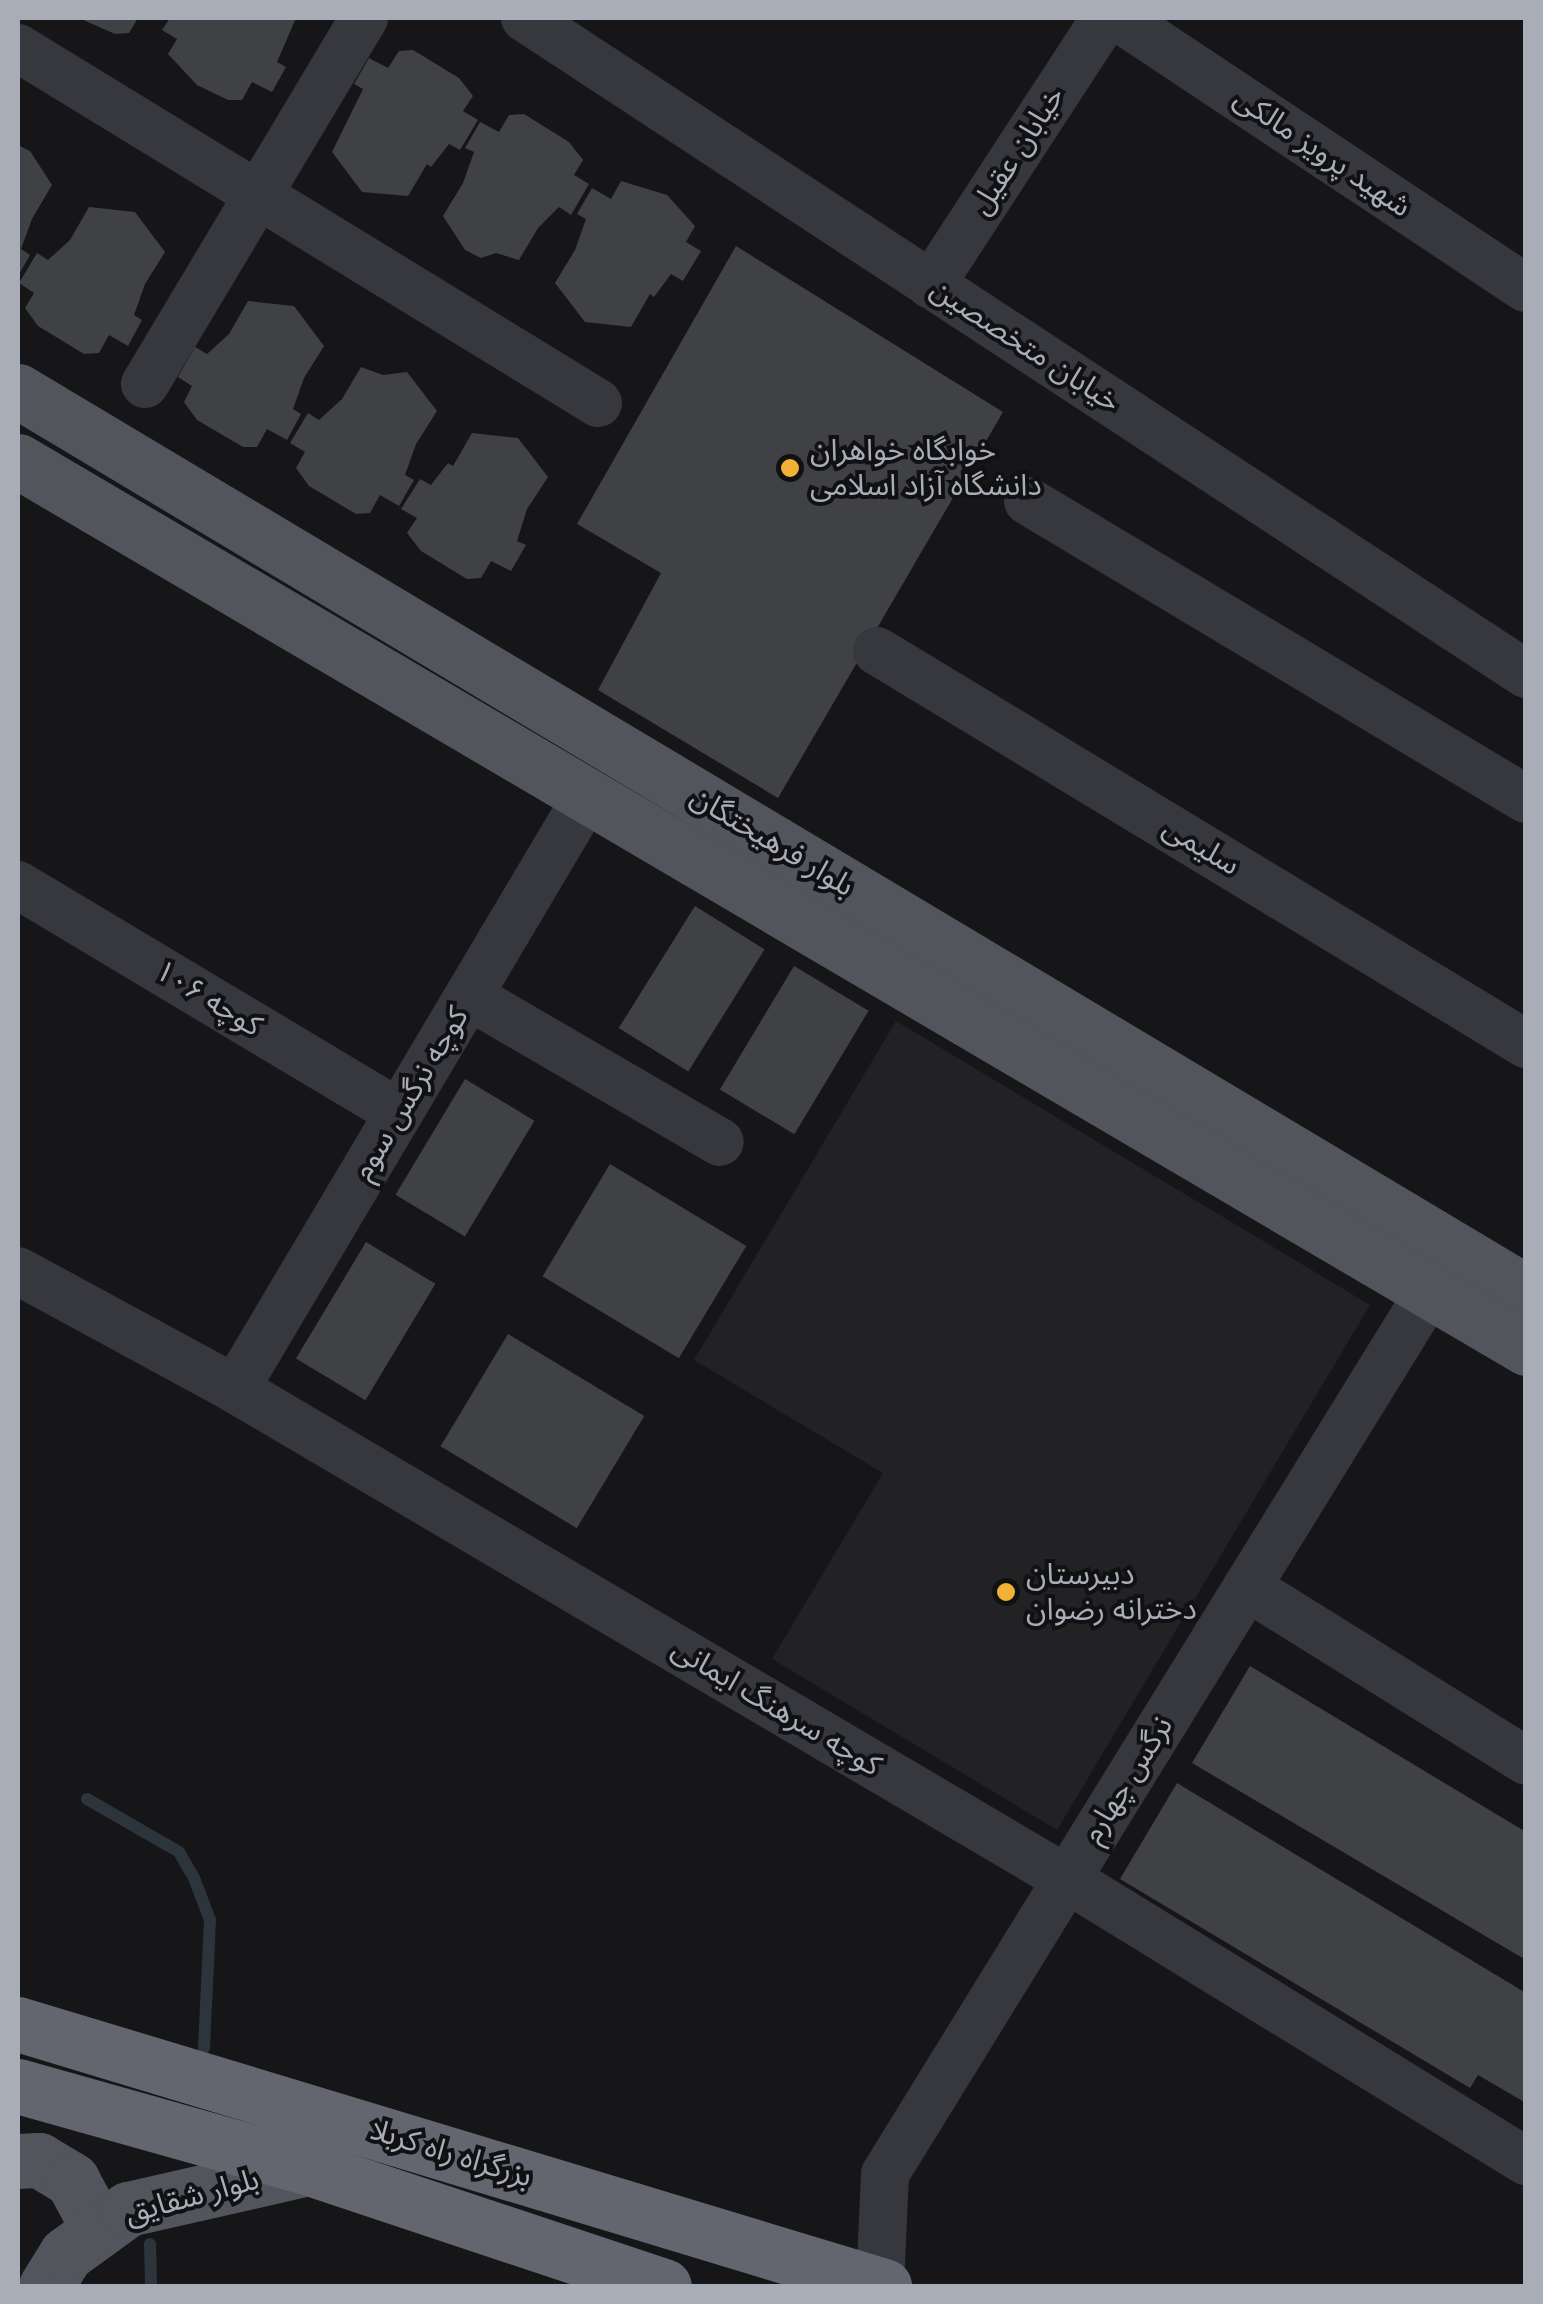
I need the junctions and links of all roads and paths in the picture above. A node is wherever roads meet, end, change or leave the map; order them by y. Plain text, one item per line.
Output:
1 (364, 18) edge
2 (525, 18) edge
3 (1105, 18) edge
4 (1119, 18) edge
5 (18, 48) edge
6 (257, 195) junction
7 (932, 285) junction
8 (1526, 288) edge
9 (144, 384) dead end
10 (18, 392) edge
11 (598, 403) dead end
12 (18, 461) edge
13 (1028, 501) dead end
14 (878, 651) dead end
15 (1526, 674) edge
16 (586, 798) junction
17 (1526, 799) edge
18 (18, 886) edge
19 (469, 996) junction
20 (1526, 1044) edge
21 (399, 1113) junction
22 (720, 1142) dead end
23 (18, 1270) edge
24 (1429, 1292) junction
25 (1526, 1292) edge
26 (1526, 1348) edge
27 (235, 1389) junction
28 (1247, 1587) junction
29 (1526, 1760) edge
30 (1067, 1880) junction
31 (18, 2024) edge
32 (18, 2086) edge
33 (18, 2161) edge
34 (1526, 2161) edge
35 (309, 2168) junction
36 (97, 2226) junction
37 (46, 2286) edge
38 (664, 2286) edge
39 (882, 2286) edge

1 - 6 street
2 - 7 street, خیابان متخصصین
3 - 7 street, خیابان عقیل
4 - 8 street, شهید پرویز مالکی
5 - 6 street
6 - 9 street
6 - 11 street
7 - 15 street, خیابان متخصصین
10 - 25 main road, بلوار فرهیختگان
12 - 16 main road, بلوار فرهیختگان
13 - 17 street
14 - 20 street, سلیمی
16 - 19 street, کوچه نرگس سوم
16 - 24 main road, بلوار فرهیختگان
18 - 21 street, کوچه ۱۰۶
19 - 21 street, کوچه نرگس سوم
19 - 22 street
21 - 27 street, کوچه نرگس سوم
23 - 27 street, کوچه سرهنگ ایمانی
24 - 26 main road, بلوار فرهیختگان
24 - 28 street, نرگس چهارم
27 - 30 street, کوچه سرهنگ ایمانی
28 - 29 street
28 - 30 street, نرگس چهارم
30 - 34 street, کوچه سرهنگ ایمانی
30 - 39 street, نرگس چهارم
31 - 39 highway, بزرگراه راه کربلا
32 - 35 highway, بزرگراه راه کربلا
33 - 36 main road
35 - 36 main road, بلوار شقایق
35 - 38 highway, بزرگراه راه کربلا
36 - 37 main road, بلوار شقایق

